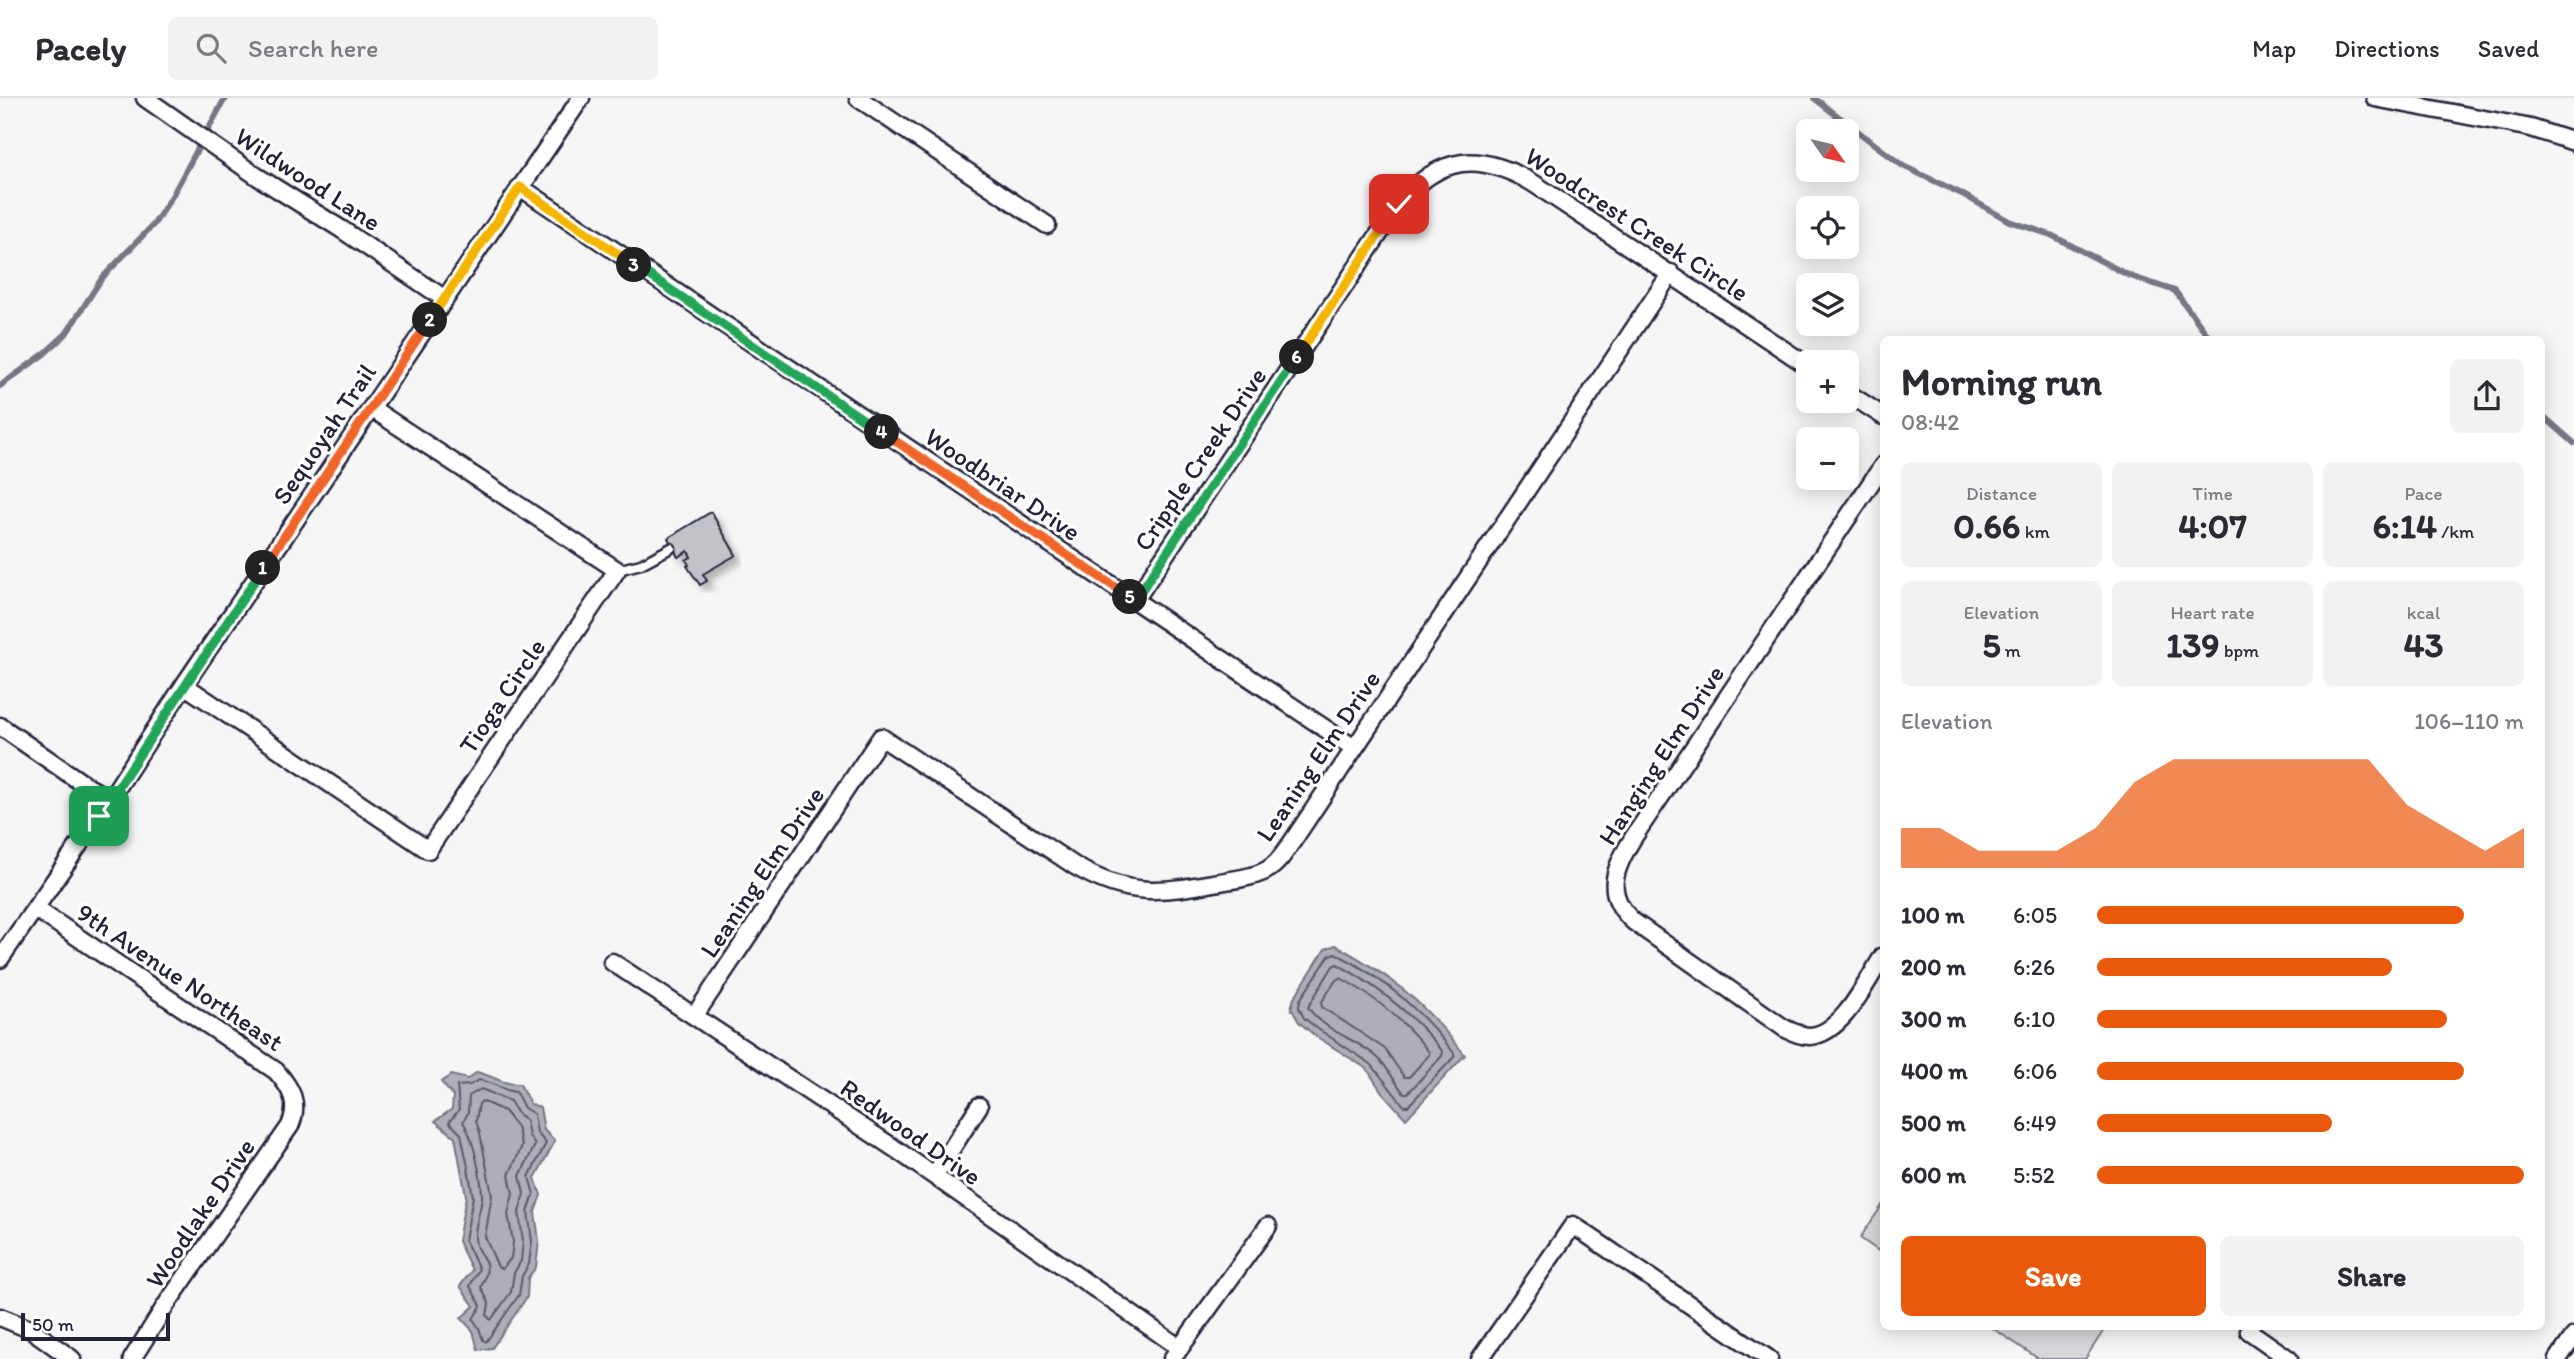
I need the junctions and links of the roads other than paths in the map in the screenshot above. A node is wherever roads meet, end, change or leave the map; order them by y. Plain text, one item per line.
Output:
1 (581, 98) edge
2 (858, 98) edge
3 (2380, 98) edge
4 (147, 99) edge
5 (2574, 142) edge
6 (520, 187) junction
7 (1399, 204) joint
8 (1047, 225) dead end
9 (1671, 274) junction
10 (445, 299) junction
11 (1796, 358) edge
12 (1859, 400) edge
13 (371, 408) junction
14 (1880, 414) edge
15 (1880, 469) edge
16 (671, 548) dead end
17 (617, 570) junction
18 (1135, 600) junction
19 (184, 685) junction
20 (0, 726) edge
21 (1354, 748) junction
22 (110, 799) junction
23 (36, 909) junction
24 (0, 959) edge
25 (1880, 961) edge
26 (612, 962) dead end
27 (695, 1016) junction
28 (979, 1106) dead end
29 (286, 1132) joint
30 (933, 1176) junction
31 (1268, 1226) dead end
32 (0, 1317) edge
33 (2249, 1330) edge
34 (2574, 1336) edge
35 (1176, 1354) edge
36 (72, 1359) edge
37 (132, 1359) edge
38 (1480, 1359) edge
39 (1769, 1359) edge
40 (2290, 1359) edge
41 (2558, 1359) edge

1 - 6 street, Sequoyah Trail
2 - 8 street
3 - 5 street
4 - 10 street, Wildwood Lane
6 - 10 street, Sequoyah Trail
6 - 18 street, Woodbriar Drive
7 - 9 street, Woodcrest Creek Circle
7 - 18 street, Cripple Creek Drive
9 - 11 street, Woodcrest Creek Circle
9 - 21 street, Leaning Elm Drive
10 - 13 street, Sequoyah Trail
12 - 14 street
13 - 17 street
13 - 19 street, Sequoyah Trail
15 - 25 street, Hanging Elm Drive
16 - 17 lane
17 - 19 street, Tioga Circle
18 - 21 street, Woodbriar Drive
19 - 22 street, Sequoyah Trail
20 - 22 street
21 - 27 street, Leaning Elm Drive
22 - 23 street, Sequoyah Trail
23 - 24 street, Sequoyah Trail
23 - 29 street, 9th Avenue Northeast
26 - 27 street, Redwood Drive
27 - 30 street, Redwood Drive
28 - 30 street
29 - 37 street, Woodlake Drive
30 - 35 street, Redwood Drive
31 - 35 street
32 - 36 street
33 - 40 street
34 - 41 street
38 - 39 street

